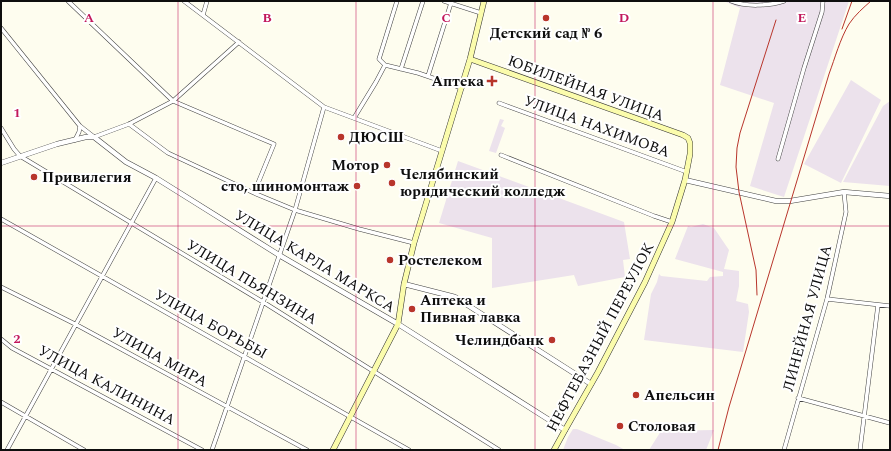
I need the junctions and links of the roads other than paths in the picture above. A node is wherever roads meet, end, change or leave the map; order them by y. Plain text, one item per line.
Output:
1 (68, 1) edge
2 (184, 1) edge
3 (207, 1) edge
4 (397, 1) edge
5 (423, 1) edge
6 (444, 1) edge
7 (484, 1) edge
8 (731, 1) edge
9 (784, 1) edge
10 (824, 1) edge
11 (451, 3) junction
12 (456, 3) edge
13 (481, 13) junction
14 (203, 15) junction
15 (1, 28) edge
16 (239, 42) junction
17 (470, 59) junction
18 (385, 66) junction
19 (401, 69) junction
20 (428, 76) junction
21 (462, 88) junction
22 (173, 101) junction
23 (499, 103) dead end
24 (324, 107) junction
25 (354, 118) junction
26 (129, 124) junction
27 (80, 126) junction
28 (1, 128) edge
29 (94, 137) junction
30 (74, 140) junction
31 (690, 143) joint
32 (442, 150) junction
33 (501, 155) dead end
34 (20, 156) junction
35 (778, 159) dead end
36 (1, 163) edge
37 (687, 172) junction
38 (156, 178) junction
39 (685, 180) junction
40 (844, 192) junction
41 (254, 193) junction
42 (890, 196) edge
43 (294, 210) junction
44 (1, 218) edge
45 (672, 222) junction
46 (130, 223) junction
47 (414, 243) junction
48 (279, 255) junction
49 (102, 276) junction
50 (404, 284) junction
51 (1, 287) edge
52 (827, 299) junction
53 (263, 302) junction
54 (878, 305) junction
55 (890, 306) edge
56 (75, 324) junction
57 (398, 324) junction
58 (1, 339) edge
59 (244, 356) junction
60 (51, 368) junction
61 (373, 370) junction
62 (591, 384) junction
63 (798, 398) junction
64 (1, 402) edge
65 (227, 407) junction
66 (350, 416) junction
67 (865, 416) junction
68 (25, 417) junction
69 (890, 423) edge
70 (564, 430) junction
71 (7, 450) edge
72 (84, 450) edge
73 (202, 450) edge
74 (212, 450) edge
75 (307, 450) edge
76 (333, 450) edge
77 (409, 450) edge
78 (499, 450) edge
79 (554, 450) edge
80 (784, 450) edge
81 (860, 450) edge

1 - 22 street
2 - 14 street
3 - 14 street
4 - 18 street
5 - 19 street
6 - 11 street
7 - 13 main road
8 - 9 street
10 - 35 street
11 - 12 street
11 - 20 street
12 - 13 street
13 - 17 main road
14 - 16 street
15 - 27 street, УЛИЦА КАРЛА МАРКСА
16 - 22 street
16 - 24 street
17 - 21 main road
17 - 31 main road, ЮБИЛЕЙНАЯ УЛИЦА
18 - 19 street
18 - 25 street
19 - 20 street
20 - 21 street
21 - 32 main road
22 - 26 street
22 - 41 street
23 - 37 street, УЛИЦА НАХИМОВА
24 - 25 street
24 - 43 street
25 - 32 street
26 - 29 street
26 - 41 street
27 - 29 street, УЛИЦА КАРЛА МАРКСА
27 - 30 street
28 - 34 street, УЛИЦА ПЬЯНЗИНА
29 - 30 street
29 - 38 street, УЛИЦА КАРЛА МАРКСА
30 - 34 street
31 - 37 main road, НЕФТЕБАЗНЫЙ ПЕРЕУЛОК
32 - 47 main road
33 - 45 street
34 - 36 street
34 - 46 street, УЛИЦА ПЬЯНЗИНА
37 - 39 main road, НЕФТЕБАЗНЫЙ ПЕРЕУЛОК
38 - 46 street
38 - 48 street, УЛИЦА КАРЛА МАРКСА
39 - 40 street
39 - 45 main road, НЕФТЕБАЗНЫЙ ПЕРЕУЛОК
40 - 42 street
40 - 52 street, ЛИНЕЙНАЯ УЛИЦА
41 - 43 street
43 - 47 street
43 - 48 street
44 - 49 street, УЛИЦА БОРЬБЫ
45 - 62 main road, НЕФТЕБАЗНЫЙ ПЕРЕУЛОК
46 - 49 street
46 - 53 street, УЛИЦА ПЬЯНЗИНА
47 - 50 main road
48 - 53 street
48 - 57 street, УЛИЦА КАРЛА МАРКСА
49 - 56 street
49 - 59 street, УЛИЦА БОРЬБЫ
50 - 57 main road
50 - 62 street
51 - 56 street, УЛИЦА МИРА
52 - 54 street
52 - 63 street, ЛИНЕЙНАЯ УЛИЦА
53 - 59 street
53 - 61 street, УЛИЦА ПЬЯНЗИНА
54 - 55 street
54 - 67 street
56 - 60 street
56 - 65 street, УЛИЦА МИРА
57 - 61 main road
57 - 70 street, УЛИЦА КАРЛА МАРКСА
58 - 60 street, УЛИЦА КАЛИНИНА
59 - 65 street
59 - 66 street, УЛИЦА БОРЬБЫ
60 - 68 street
60 - 73 street, УЛИЦА КАЛИНИНА
61 - 66 main road
61 - 78 street, УЛИЦА ПЬЯНЗИНА
62 - 70 main road, НЕФТЕБАЗНЫЙ ПЕРЕУЛОК
63 - 67 street
63 - 80 street, ЛИНЕЙНАЯ УЛИЦА
64 - 68 street
65 - 74 street
65 - 75 street, УЛИЦА МИРА
66 - 76 main road
66 - 77 street, УЛИЦА БОРЬБЫ
67 - 69 street
67 - 81 street
68 - 71 street
68 - 72 street
70 - 79 main road, НЕФТЕБАЗНЫЙ ПЕРЕУЛОК

